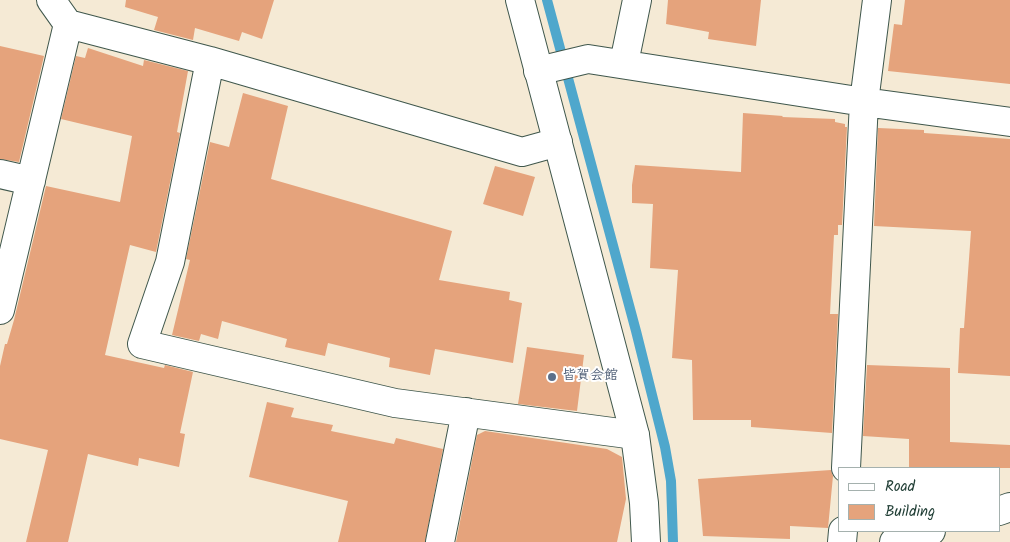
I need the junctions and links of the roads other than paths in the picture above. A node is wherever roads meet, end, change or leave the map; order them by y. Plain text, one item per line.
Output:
1 (51, 0) edge
2 (520, 0) edge
3 (637, 0) edge
4 (876, 0) edge
5 (68, 24) junction
6 (210, 61) junction
7 (624, 63) junction
8 (556, 66) junction
9 (864, 102) junction
10 (1010, 122) edge
11 (558, 142) junction
12 (0, 174) edge
13 (31, 181) junction
14 (0, 310) edge
15 (466, 412) junction
16 (635, 435) junction
17 (846, 467) edge
18 (928, 532) edge
19 (440, 542) edge
20 (646, 542) edge
21 (894, 542) edge

1 - 5 street
2 - 8 street
3 - 7 street
4 - 9 street
5 - 6 street
5 - 13 street
6 - 11 street
6 - 15 street
7 - 8 street
7 - 9 street
8 - 11 street
9 - 10 street
9 - 17 street
11 - 16 street
12 - 13 street
13 - 14 street
15 - 16 street
15 - 19 street
16 - 20 street
18 - 21 street

